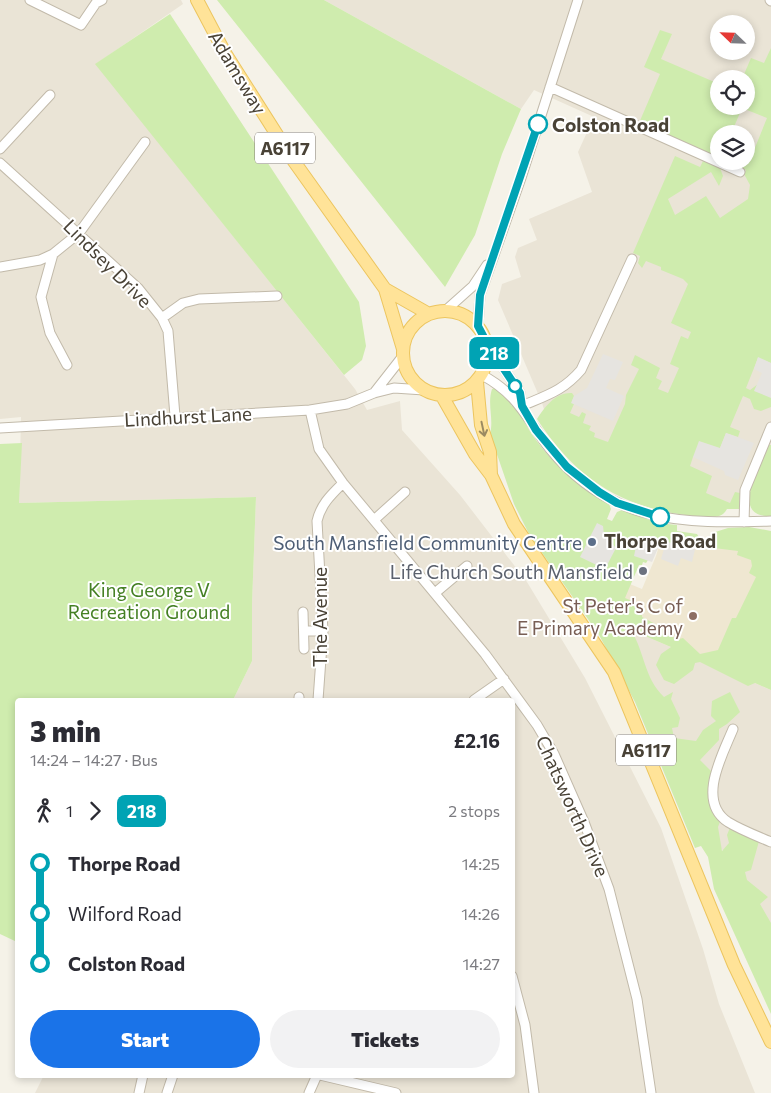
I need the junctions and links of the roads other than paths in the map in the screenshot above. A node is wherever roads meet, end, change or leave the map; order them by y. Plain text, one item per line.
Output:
1 (30, 0) edge
2 (102, 0) edge
3 (197, 0) edge
4 (578, 0) edge
5 (550, 87) junction
6 (50, 95) dead end
7 (145, 142) dead end
8 (0, 149) edge
9 (0, 163) edge
10 (740, 172) dead end
11 (79, 233) junction
12 (53, 254) junction
13 (494, 254) junction
14 (632, 259) dead end
15 (0, 267) edge
16 (386, 289) junction
17 (277, 296) dead end
18 (446, 311) junction
19 (429, 314) junction
20 (162, 318) junction
21 (478, 326) junction
22 (488, 345) junction
23 (403, 352) junction
24 (67, 365) dead end
25 (480, 378) junction
26 (424, 390) junction
27 (374, 393) junction
28 (442, 396) junction
29 (522, 406) junction
30 (310, 410) junction
31 (175, 416) junction
32 (771, 427) edge
33 (0, 428) edge
34 (491, 475) junction
35 (344, 483) junction
36 (405, 492) dead end
37 (374, 520) junction
38 (771, 521) edge
39 (744, 522) junction
40 (467, 566) dead end
41 (435, 593) junction
42 (304, 612) dead end
43 (304, 631) junction
44 (323, 632) junction
45 (304, 649) dead end
46 (504, 679) junction
47 (318, 698) edge
48 (477, 698) edge
49 (733, 729) dead end
50 (771, 842) edge
51 (515, 987) edge
52 (771, 1042) edge
53 (142, 1078) edge
54 (171, 1078) edge
55 (317, 1078) edge
56 (332, 1078) edge
57 (139, 1093) edge
58 (167, 1093) edge
59 (309, 1093) edge
60 (396, 1093) edge
61 (534, 1093) edge
62 (651, 1093) edge

1 - 2 street
3 - 16 main road, Adamsway / A6117
4 - 5 street
5 - 10 street
5 - 13 street
6 - 8 street
7 - 11 street
9 - 11 street, Lindsey Drive
11 - 12 street
11 - 20 street, Lindsey Drive
12 - 15 street
12 - 24 street
13 - 18 street
13 - 21 street
14 - 29 street
16 - 19 main road, Adamsway / A6117
16 - 23 main road, Adamsway / A6117
17 - 20 street
18 - 19 main road
18 - 21 main road
19 - 23 main road
20 - 31 street, Lindsey Drive
21 - 22 main road
22 - 25 main road, A6117
22 - 29 street
23 - 26 main road, A6117
23 - 27 street, Lindhurst Lane
25 - 28 main road
25 - 29 street
25 -> 34 main road, A6117
26 - 27 street, Lindhurst Lane
26 - 28 main road
27 - 30 street, Lindhurst Lane
28 - 34 main road, A6117
29 - 39 street
30 - 31 street, Lindhurst Lane
30 - 35 street, Chatsworth Drive
31 - 33 street, Lindhurst Lane
32 - 39 street
34 - 52 main road, A6117
35 - 37 street, Chatsworth Drive
35 - 44 street, The Avenue
36 - 37 street
37 - 41 street, Chatsworth Drive
38 - 39 street
40 - 41 street
41 - 46 street, Chatsworth Drive
42 - 43 street
43 - 44 street
43 - 45 street
44 - 47 street, The Avenue
46 - 48 street
46 - 62 street, Chatsworth Drive
49 - 50 street
51 - 61 street
53 - 57 street
54 - 58 street
55 - 59 street
56 - 60 street

